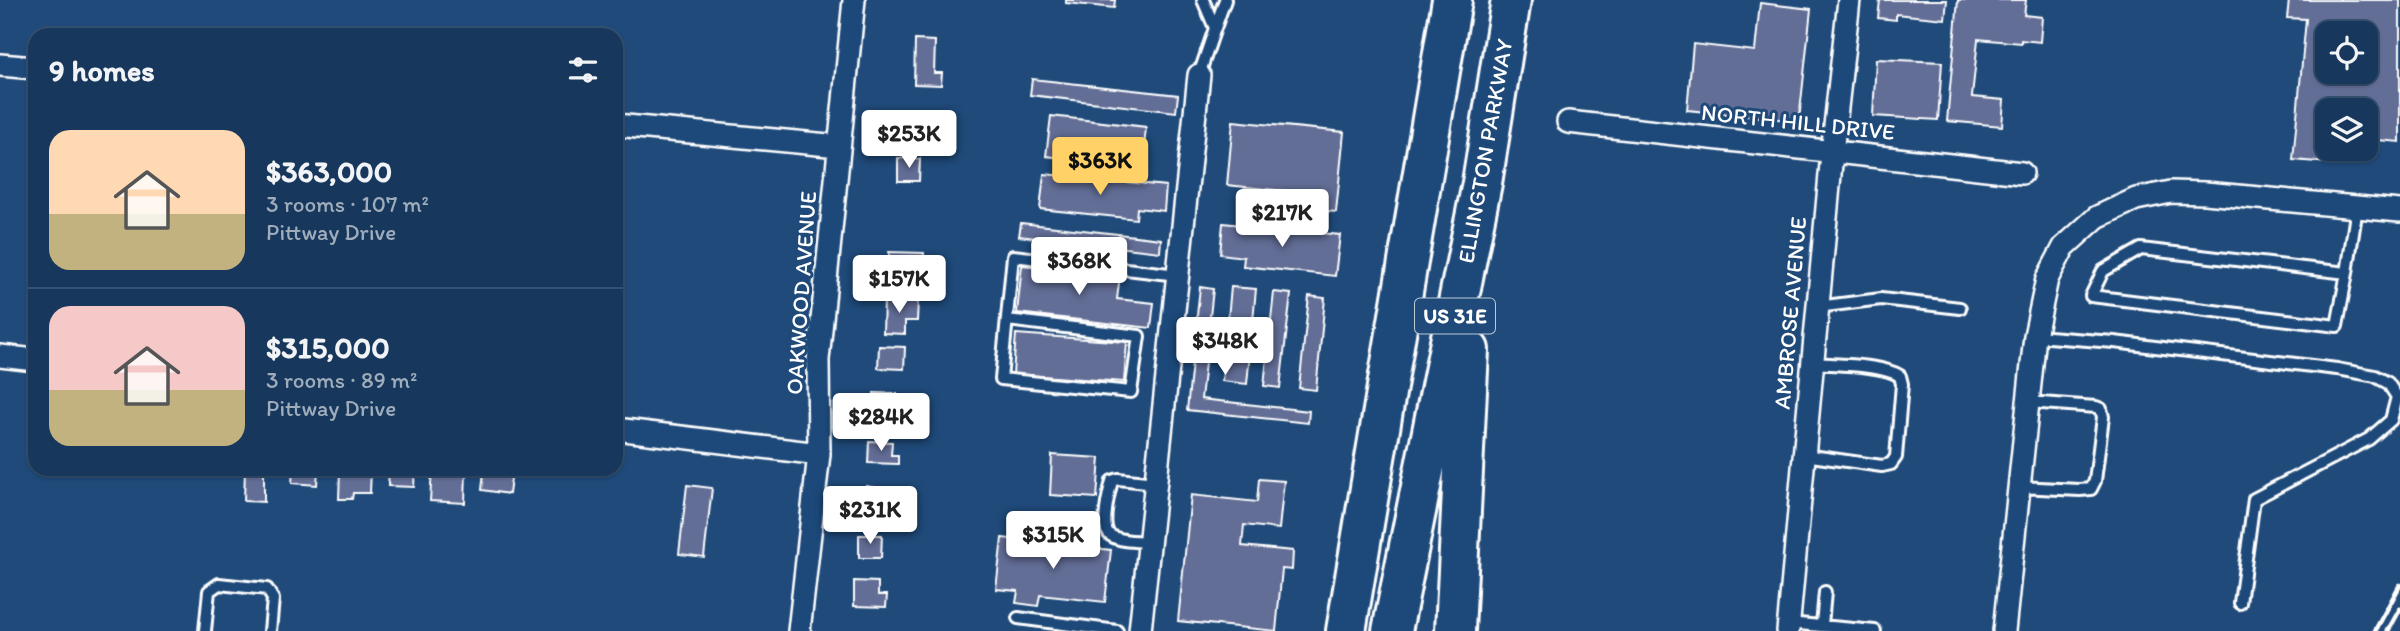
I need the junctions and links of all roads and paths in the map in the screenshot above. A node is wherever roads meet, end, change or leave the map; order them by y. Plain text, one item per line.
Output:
1 (854, 0) edge
2 (1203, 0) edge
3 (1225, 0) edge
4 (1452, 0) edge
5 (1511, 0) edge
6 (1849, 0) edge
7 (1215, 28) junction
8 (0, 65) edge
9 (28, 67) edge
10 (1199, 75) joint
11 (1568, 122) dead end
12 (623, 125) edge
13 (839, 146) junction
14 (1832, 153) junction
15 (2022, 173) dead end
16 (1482, 183) junction
17 (2357, 207) junction
18 (2400, 211) edge
19 (2347, 273) junction
20 (1178, 275) junction
21 (1817, 307) junction
22 (1961, 308) dead end
23 (1007, 320) junction
24 (2035, 336) junction
25 (0, 356) edge
26 (28, 359) edge
27 (1812, 363) junction
28 (2398, 396) edge
29 (2028, 402) junction
30 (623, 430) edge
31 (819, 454) junction
32 (1804, 455) junction
33 (1156, 483) junction
34 (2019, 487) junction
35 (1150, 542) junction
36 (1825, 592) dead end
37 (2240, 603) dead end
38 (1018, 618) dead end
39 (1822, 625) junction
40 (1788, 627) edge
41 (205, 631) edge
42 (270, 631) edge
43 (799, 631) edge
44 (1116, 631) edge
45 (1140, 631) edge
46 (1346, 631) edge
47 (1392, 631) edge
48 (1455, 631) edge
49 (1875, 631) edge
50 (2004, 631) edge

1 - 13 street, OAKWOOD AVENUE
2 - 7 lane
3 - 7 lane
4 - 46 highway, US 31E
5 - 16 highway, ELLINGTON PARKWAY / US 31E
6 - 14 street, AMBROSE AVENUE
7 - 10 lane
8 - 9 street
10 - 20 street
11 - 14 street, NORTH HILL DRIVE
12 - 13 street
13 - 31 street, OAKWOOD AVENUE
14 - 15 street, NORTH HILL DRIVE
14 - 21 street, AMBROSE AVENUE
16 - 47 highway, ELLINGTON PARKWAY / US 31E
16 - 48 highway
17 - 18 street
17 - 19 lane
17 - 24 street
19 - 19 lane
20 - 23 lane
20 - 33 street
21 - 22 lane
21 - 27 street, AMBROSE AVENUE
23 - 23 lane
24 - 28 lane
24 - 29 street
25 - 26 street
27 - 32 street, AMBROSE AVENUE
27 - 32 lane
28 - 37 lane
29 - 34 street
29 - 34 lane
30 - 31 street
31 - 43 street, OAKWOOD AVENUE
32 - 40 street, AMBROSE AVENUE
33 - 35 street
33 - 35 lane
34 - 50 street
35 - 45 street
36 - 39 lane
38 - 44 lane
39 - 40 lane
39 - 49 lane
41 - 42 lane

